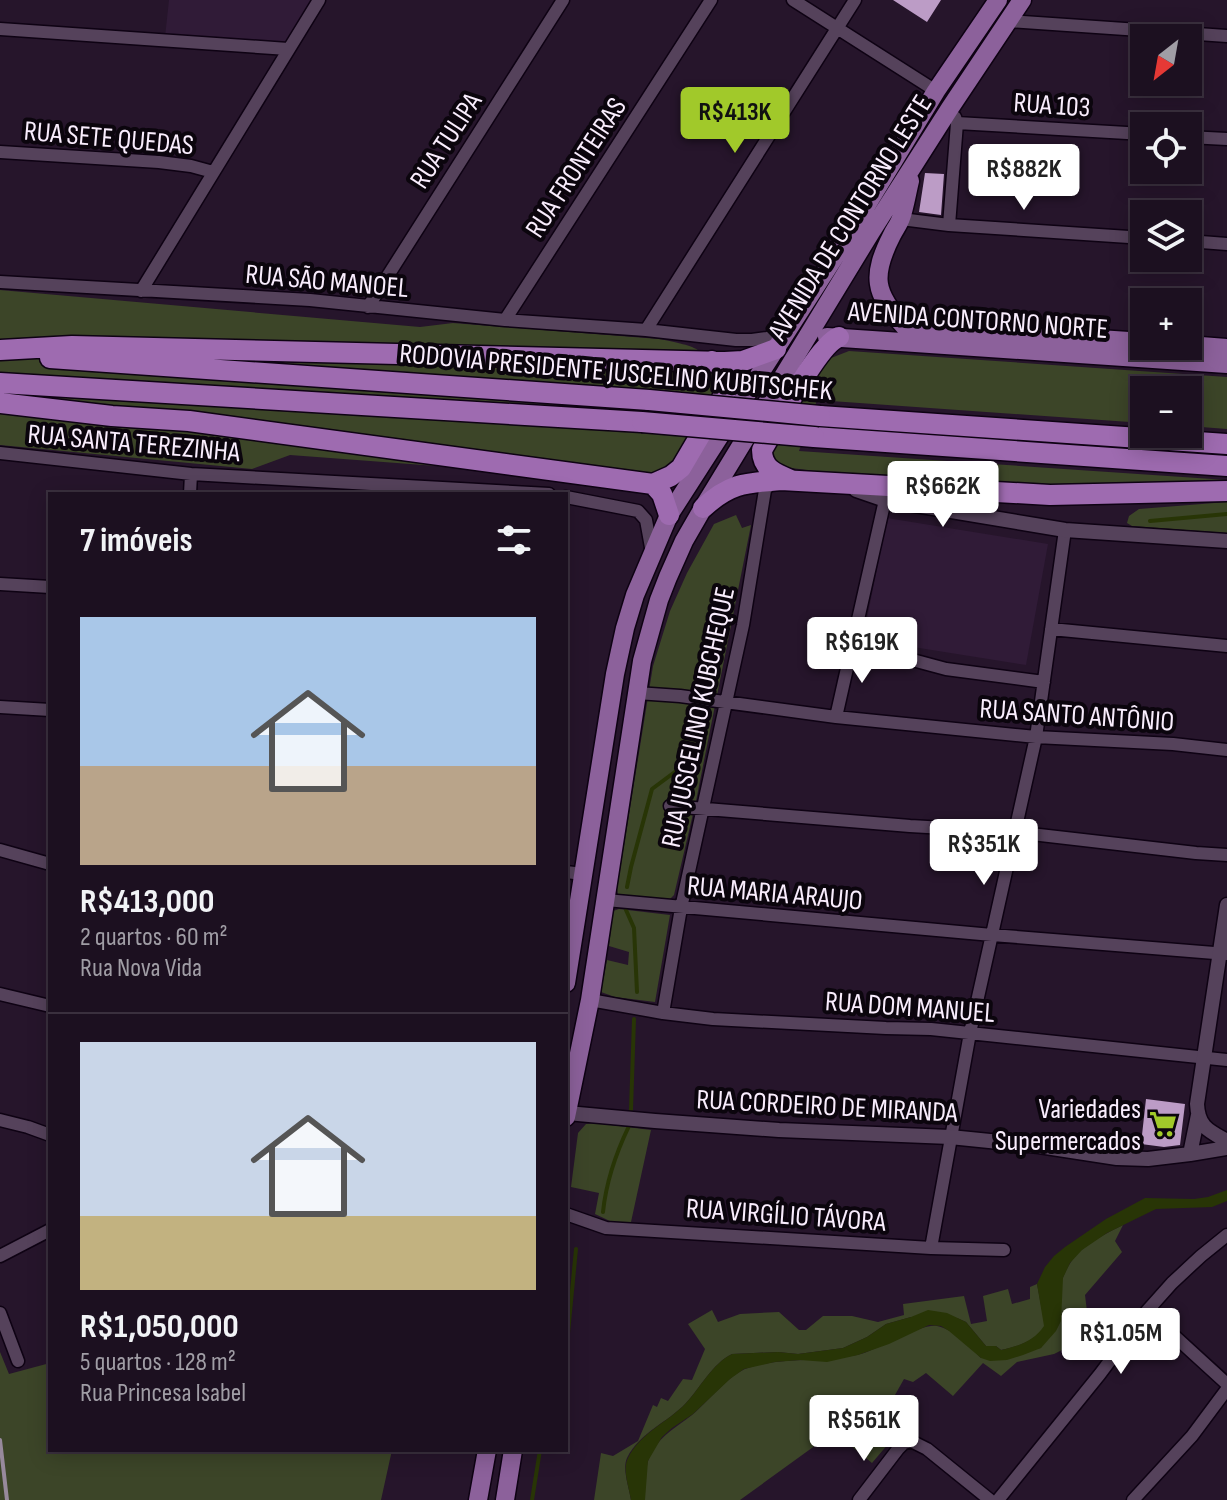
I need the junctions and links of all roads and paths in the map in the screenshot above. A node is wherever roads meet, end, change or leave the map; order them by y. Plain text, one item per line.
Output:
1 (319, 0) edge
2 (563, 0) edge
3 (711, 0) edge
4 (793, 0) edge
5 (855, 0) edge
6 (998, 0) edge
7 (1022, 0) edge
8 (1009, 21) junction
9 (0, 29) edge
10 (837, 29) junction
11 (1227, 36) edge
12 (288, 49) junction
13 (936, 91) junction
14 (954, 115) junction
15 (1130, 133) edge
16 (1202, 138) edge
17 (1227, 139) edge
18 (0, 152) edge
19 (914, 167) junction
20 (213, 172) junction
21 (901, 219) junction
22 (949, 225) junction
23 (871, 232) junction
24 (891, 237) junction
25 (1130, 237) edge
26 (1202, 242) edge
27 (1227, 244) edge
28 (878, 266) junction
29 (1, 283) edge
30 (141, 291) junction
31 (368, 307) junction
32 (505, 320) junction
33 (794, 321) junction
34 (646, 330) junction
35 (904, 334) junction
36 (807, 337) junction
37 (839, 337) junction
38 (1130, 342) edge
39 (1202, 346) edge
40 (1227, 348) edge
41 (776, 349) junction
42 (0, 352) edge
43 (712, 361) junction
44 (1227, 364) edge
45 (0, 383) edge
46 (0, 403) edge
47 (1227, 444) edge
48 (0, 453) edge
49 (1227, 466) edge
50 (191, 474) junction
51 (782, 480) junction
52 (833, 483) junction
53 (653, 484) junction
54 (1227, 491) edge
55 (190, 492) edge
56 (526, 492) edge
57 (568, 497) edge
58 (885, 500) junction
59 (703, 508) junction
60 (669, 515) junction
61 (1065, 530) junction
62 (1227, 541) edge
63 (652, 553) junction
64 (0, 584) edge
65 (48, 587) edge
66 (1051, 629) junction
67 (853, 644) junction
68 (1227, 646) edge
69 (1044, 682) junction
70 (637, 693) junction
71 (727, 703) junction
72 (0, 707) edge
73 (48, 710) edge
74 (836, 717) junction
75 (1036, 737) junction
76 (1227, 750) edge
77 (670, 806) dead end
78 (703, 809) junction
79 (1014, 832) junction
80 (0, 850) edge
81 (1227, 855) edge
82 (48, 863) edge
83 (575, 873) edge
84 (606, 900) junction
85 (1227, 905) edge
86 (681, 908) junction
87 (992, 935) junction
88 (1223, 954) edge
89 (568, 959) edge
90 (0, 994) edge
91 (590, 1000) junction
92 (48, 1006) edge
93 (663, 1013) junction
94 (970, 1033) junction
95 (1203, 1058) junction
96 (1227, 1060) edge
97 (568, 1105) edge
98 (568, 1115) edge
99 (1198, 1115) junction
100 (0, 1120) edge
101 (48, 1134) edge
102 (950, 1137) junction
103 (1227, 1141) edge
104 (1227, 1148) edge
105 (1190, 1154) junction
106 (568, 1215) edge
107 (48, 1231) edge
108 (1227, 1235) edge
109 (931, 1248) junction
110 (1004, 1250) dead end
111 (0, 1256) edge
112 (1147, 1311) junction
113 (0, 1313) edge
114 (18, 1361) dead end
115 (1227, 1386) edge
116 (487, 1452) edge
117 (513, 1452) edge
118 (478, 1500) edge
119 (505, 1500) edge
120 (859, 1500) edge
121 (990, 1500) edge
122 (998, 1500) edge
123 (1133, 1500) edge

1 - 12 street, RUA SETE QUEDAS
2 - 31 street, RUA TULIPA
3 - 32 street, RUA FRONTEIRAS
4 - 10 street
5 - 10 street
6 - 13 main road, AVENIDA DE CONTORNO LESTE
7 - 8 main road, AVENIDA DE CONTORNO LESTE
8 - 11 street
8 - 14 main road, AVENIDA DE CONTORNO LESTE
9 - 12 street
10 - 13 street
10 - 34 street
12 - 20 street, RUA SETE QUEDAS
13 - 33 main road, AVENIDA DE CONTORNO LESTE
14 - 15 street, RUA 103
14 - 19 main road, AVENIDA DE CONTORNO LESTE
14 - 22 street
16 - 17 street
18 - 20 street, RUA SETE QUEDAS
19 - 21 main road
19 - 23 main road, AVENIDA DE CONTORNO LESTE
20 - 30 street, RUA SETE QUEDAS
21 - 22 street
21 - 24 main road
22 - 25 street
23 - 24 main road
23 - 28 main road
23 - 36 main road, AVENIDA DE CONTORNO LESTE
24 - 28 main road
26 - 27 street
28 - 35 main road
29 - 30 street, RUA SÃO MANOEL
30 - 31 street, RUA SÃO MANOEL
31 - 32 street, RUA SÃO MANOEL
32 - 34 street, RUA SÃO MANOEL
33 - 34 street, RUA SÃO MANOEL
33 - 41 main road, AVENIDA DE CONTORNO LESTE
35 - 37 main road, AVENIDA CONTORNO NORTE
35 - 38 main road
35 - 44 main road, AVENIDA CONTORNO NORTE
36 - 37 main road, AVENIDA CONTORNO NORTE
36 - 41 main road, AVENIDA CONTORNO NORTE
36 - 59 main road, AVENIDA DE CONTORNO LESTE
37 - 51 highway
39 - 40 main road
41 - 43 highway
41 - 60 main road, AVENIDA DE CONTORNO LESTE
42 - 43 highway
42 - 47 highway, RODOVIA PRESIDENTE JUSCELINO KUBITSCHEK, bridge
43 - 53 highway
45 - 49 highway, RODOVIA PRESIDENTE JUSCELINO KUBITSCHEK, bridge
46 - 53 highway
48 - 50 street, RUA SANTA TEREZINHA
50 - 55 street
50 - 56 street, RUA SANTA TEREZINHA
51 - 52 highway
51 - 59 highway
51 - 71 street, RUA JUSCELINO KUBCHEQUE
52 - 54 highway
52 - 58 street
53 - 60 highway
57 - 63 street
58 - 61 street
58 - 67 street
59 - 70 main road, AVENIDA DE CONTORNO LESTE
60 - 63 main road, AVENIDA DE CONTORNO LESTE
61 - 62 street
61 - 66 street
63 - 83 main road, AVENIDA DE CONTORNO LESTE
64 - 65 street
66 - 68 street
66 - 69 street
67 - 69 street
67 - 74 street
69 - 75 street
70 - 71 street, RUA SANTO ANTÔNIO
70 - 84 main road, AVENIDA DE CONTORNO LESTE
71 - 74 street, RUA SANTO ANTÔNIO
71 - 78 street, RUA JUSCELINO KUBCHEQUE
72 - 73 street
74 - 75 street, RUA SANTO ANTÔNIO
75 - 76 street, RUA SANTO ANTÔNIO
75 - 79 street
77 - 78 street
78 - 79 street
78 - 86 street, RUA JUSCELINO KUBCHEQUE
79 - 81 street
79 - 87 street
80 - 82 street
83 - 89 main road, AVENIDA DE CONTORNO LESTE
84 - 86 street, RUA MARIA ARAUJO
84 - 91 main road, AVENIDA DE CONTORNO LESTE
85 - 88 street
86 - 87 street, RUA MARIA ARAUJO
86 - 93 street, RUA JUSCELINO KUBCHEQUE
87 - 88 street, RUA MARIA ARAUJO
87 - 94 street
88 - 95 street
90 - 92 street
91 - 93 street, RUA DOM MANUEL
91 - 97 main road, AVENIDA DE CONTORNO LESTE
93 - 94 street, RUA DOM MANUEL
94 - 95 street, RUA DOM MANUEL
94 - 102 street
95 - 96 street, RUA DOM MANUEL
95 - 99 street
98 - 102 street, RUA CORDEIRO DE MIRANDA
99 - 103 street
99 - 105 street
100 - 101 street
102 - 105 street, RUA CORDEIRO DE MIRANDA
102 - 109 street
104 - 105 street, RUA CORDEIRO DE MIRANDA
106 - 109 street, RUA VIRGÍLIO TÁVORA
107 - 111 street
108 - 112 street
109 - 110 street, RUA VIRGÍLIO TÁVORA
112 - 115 street
112 - 122 street
113 - 114 street
115 - 123 street
116 - 118 main road
117 - 119 main road
120 - 121 street

